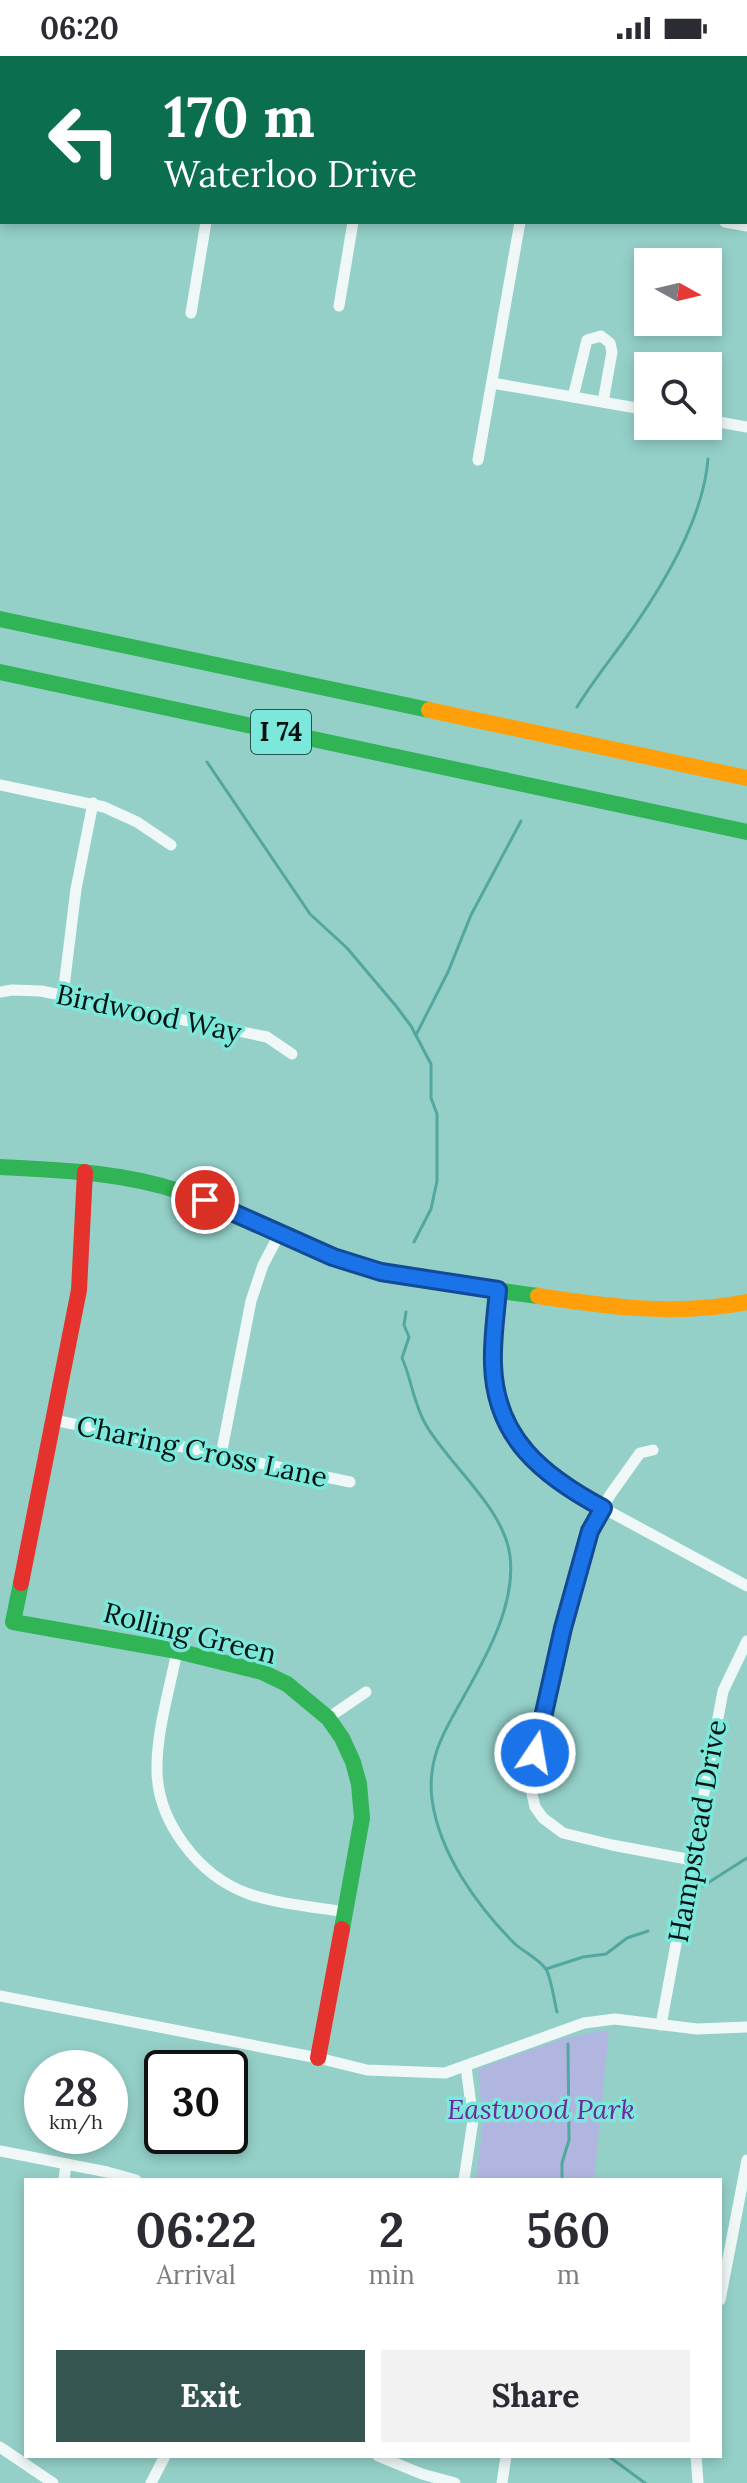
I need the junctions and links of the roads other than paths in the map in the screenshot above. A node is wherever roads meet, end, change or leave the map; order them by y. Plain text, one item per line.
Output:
1 (206, 224) edge
2 (353, 224) edge
3 (520, 224) edge
4 (339, 306) dead end
5 (191, 313) dead end
6 (492, 383) junction
7 (573, 397) junction
8 (603, 402) junction
9 (634, 408) edge
10 (722, 423) edge
11 (747, 427) edge
12 (478, 460) dead end
13 (0, 619) edge
14 (0, 672) edge
15 (746, 777) edge
16 (0, 785) edge
17 (93, 803) junction
18 (747, 832) edge
19 (171, 845) dead end
20 (0, 992) edge
21 (63, 995) junction
22 (292, 1054) dead end
23 (0, 1167) edge
24 (85, 1172) junction
25 (280, 1233) junction
26 (498, 1290) junction
27 (747, 1302) edge
28 (54, 1420) junction
29 (653, 1450) dead end
30 (221, 1455) junction
31 (350, 1482) dead end
32 (603, 1508) junction
33 (747, 1586) edge
34 (747, 1641) edge
35 (177, 1651) junction
36 (366, 1692) dead end
37 (328, 1718) junction
38 (692, 1860) junction
39 (346, 1912) junction
40 (0, 1996) edge
41 (661, 2025) junction
42 (747, 2027) edge
43 (318, 2058) junction
44 (466, 2067) junction
45 (0, 2151) edge
46 (747, 2160) edge
47 (66, 2164) junction
48 (64, 2178) edge
49 (127, 2178) edge
50 (464, 2178) edge
51 (722, 2290) edge
52 (0, 2447) edge
53 (164, 2458) edge
54 (383, 2458) edge
55 (506, 2458) edge
56 (696, 2458) edge
57 (53, 2483) edge
58 (151, 2483) edge
59 (455, 2483) edge
60 (502, 2483) edge
61 (698, 2483) edge

1 - 5 street
2 - 4 street
3 - 6 street
6 - 7 street
6 - 12 street
7 - 8 street
7 - 8 street
8 - 9 street
10 - 11 street
13 - 15 main road, I 74
14 - 18 main road, I 74
16 - 17 street
17 - 19 street
17 - 21 street
20 - 21 street, Birdwood Way
21 - 22 street, Birdwood Way
23 - 24 main road
24 - 25 main road
24 - 28 main road
25 - 26 main road
25 - 30 street
26 - 27 main road
26 - 32 street
28 - 30 street, Charing Cross Lane
28 - 35 main road, Rolling Green
29 - 32 street
30 - 31 street, Charing Cross Lane
32 - 33 street
32 - 38 street
34 - 38 street, Hampstead Drive
35 - 37 main road, Rolling Green
35 - 39 street
36 - 37 street
37 - 39 main road, Rolling Green
38 - 41 street, Hampstead Drive
39 - 43 main road, Rolling Green
40 - 43 street
41 - 42 street
41 - 44 street
43 - 44 street
44 - 50 street
45 - 47 street
46 - 51 street
47 - 48 street
47 - 49 street
52 - 57 street
53 - 58 street
54 - 59 street
55 - 60 street
56 - 61 street

